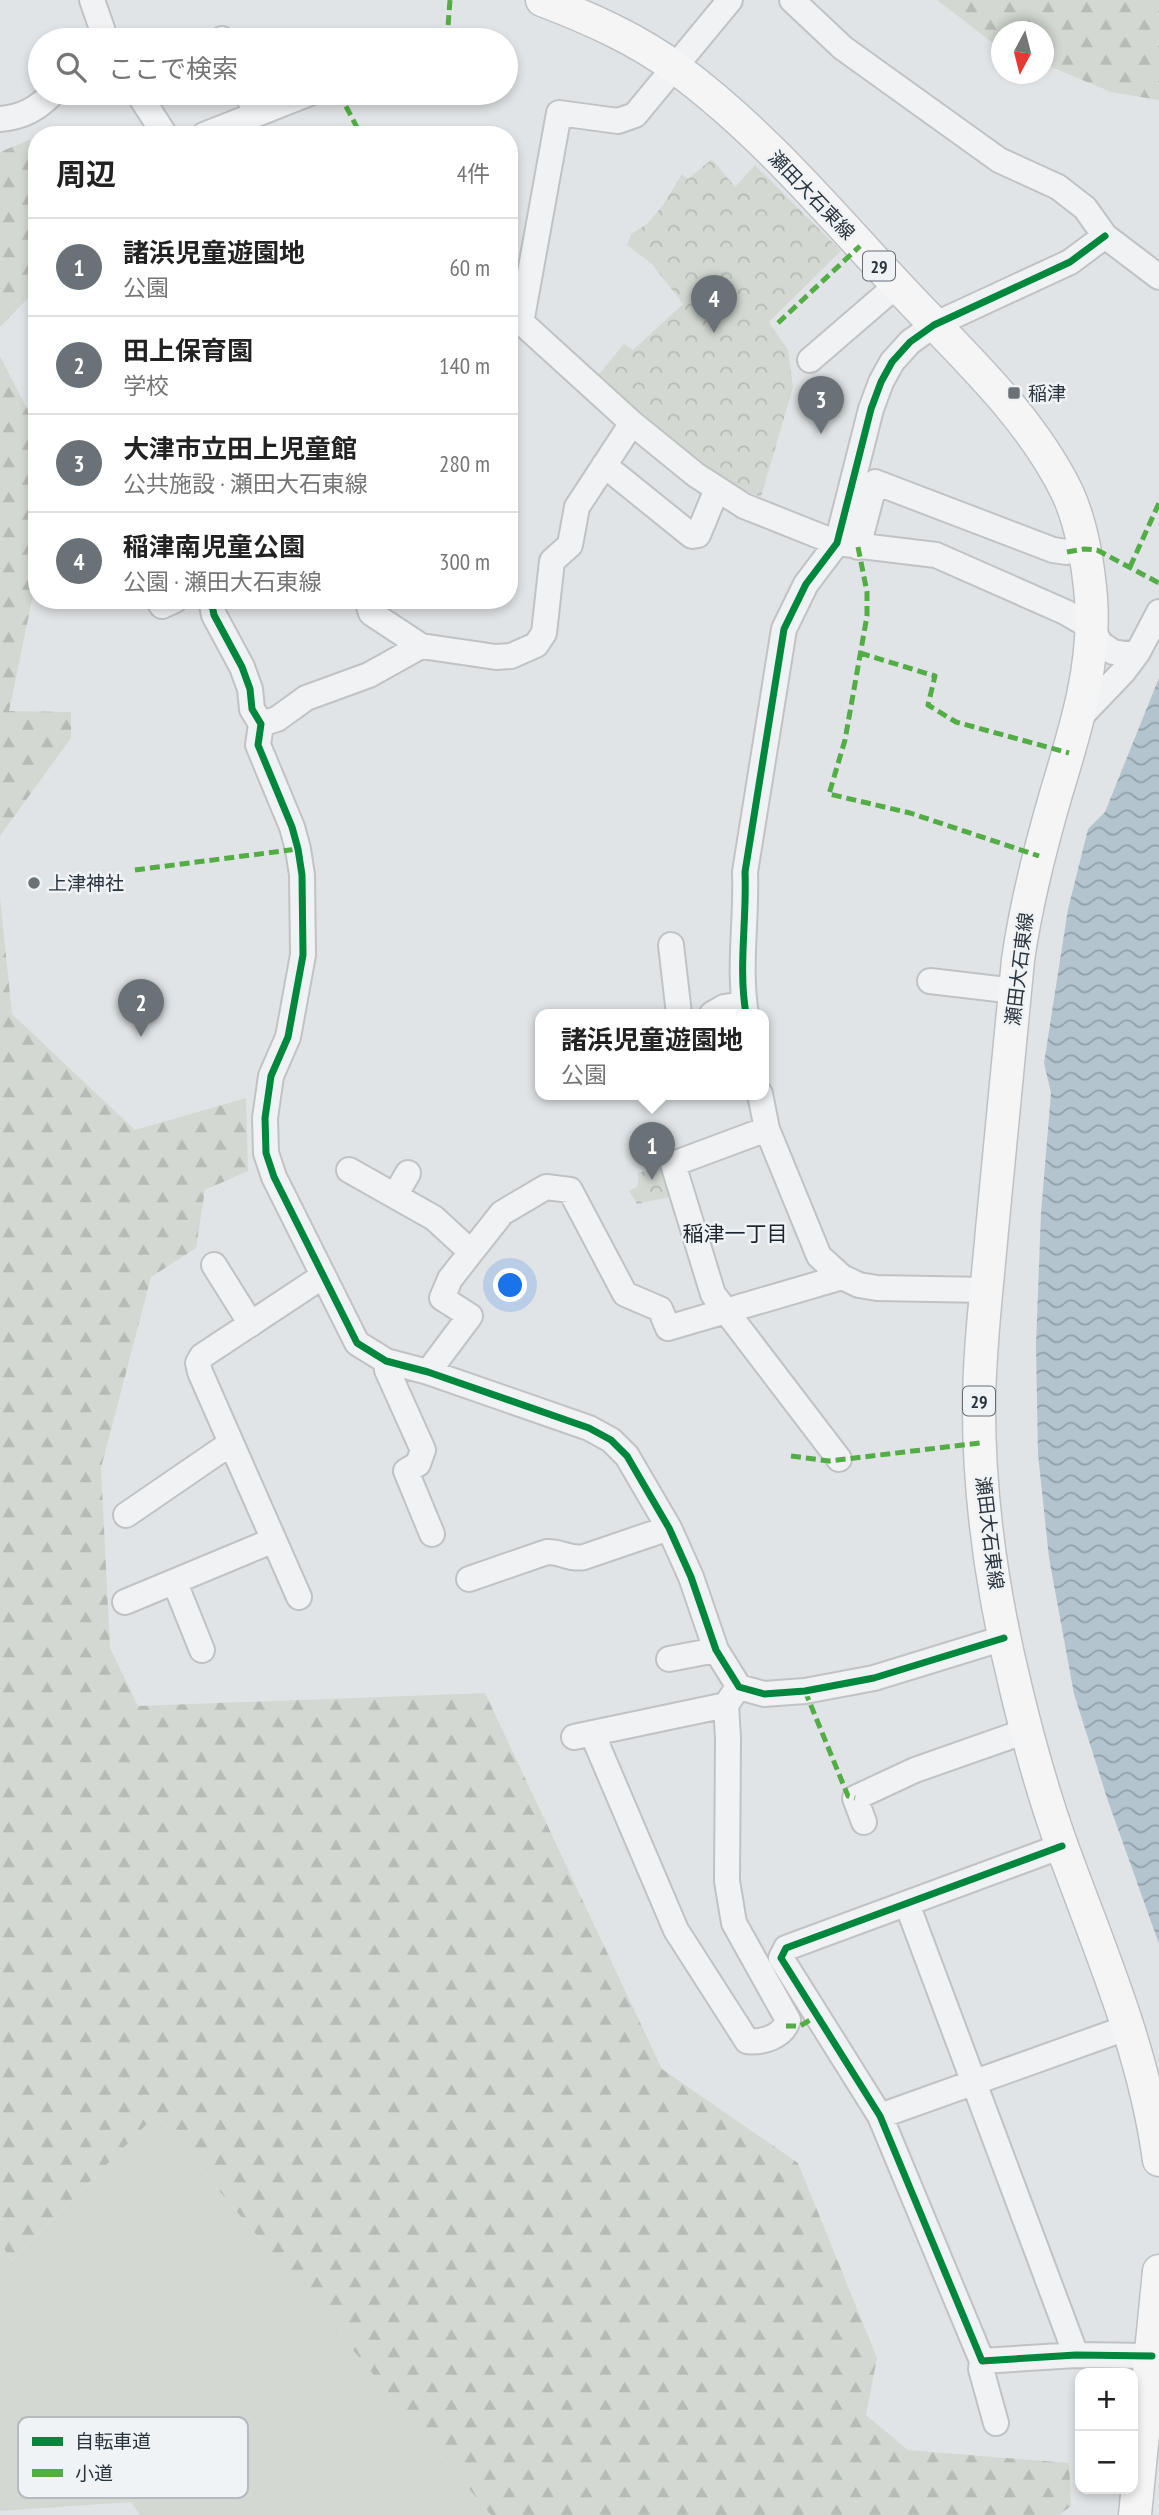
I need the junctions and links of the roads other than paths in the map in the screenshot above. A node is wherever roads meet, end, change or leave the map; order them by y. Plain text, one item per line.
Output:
1 (92, 0) edge
2 (542, 0) edge
3 (730, 0) edge
4 (792, 0) edge
5 (102, 28) edge
6 (675, 67) junction
7 (40, 105) edge
8 (146, 105) edge
9 (248, 105) edge
10 (0, 119) edge
11 (159, 126) edge
12 (217, 126) edge
13 (1105, 236) junction
14 (1153, 263) edge
15 (897, 285) junction
16 (518, 303) edge
17 (518, 320) edge
18 (934, 325) junction
19 (810, 360) dead end
20 (632, 423) junction
21 (604, 465) junction
22 (721, 492) junction
23 (847, 545) junction
24 (1067, 552) dead end
25 (703, 553) dead end
26 (213, 609) edge
27 (369, 609) edge
28 (1159, 612) edge
29 (1091, 627) junction
30 (421, 646) junction
31 (1138, 652) junction
32 (1080, 717) junction
33 (261, 724) junction
34 (671, 945) dead end
35 (930, 981) dead end
36 (1014, 992) junction
37 (678, 1009) edge
38 (721, 1009) edge
39 (745, 1009) edge
40 (761, 1100) edge
41 (767, 1129) junction
42 (349, 1170) dead end
43 (408, 1173) dead end
44 (396, 1196) junction
45 (471, 1252) junction
46 (214, 1265) dead end
47 (323, 1276) junction
48 (842, 1277) junction
49 (986, 1290) junction
50 (727, 1311) junction
51 (251, 1324) junction
52 (386, 1361) junction
53 (428, 1372) junction
54 (231, 1443) junction
55 (839, 1459) dead end
56 (126, 1515) dead end
57 (669, 1528) junction
58 (432, 1534) dead end
59 (274, 1540) junction
60 (469, 1579) dead end
61 (175, 1583) junction
62 (299, 1597) dead end
63 (125, 1602) dead end
64 (1004, 1638) junction
65 (202, 1650) dead end
66 (716, 1650) junction
67 (669, 1659) dead end
68 (733, 1696) junction
69 (1026, 1731) junction
70 (864, 1822) dead end
71 (1062, 1846) junction
72 (907, 1903) junction
73 (1129, 2028) junction
74 (975, 2082) junction
75 (880, 2116) junction
76 (1159, 2160) edge
77 (1159, 2271) edge
78 (1076, 2355) junction
79 (1152, 2356) junction
80 (982, 2361) junction
81 (996, 2423) dead end
82 (1135, 2515) edge

1 - 5 street
2 - 6 main road, 瀬田大石東線 / 29
3 - 6 street
4 - 13 street
6 - 15 main road, 瀬田大石東線 / 29
6 - 16 street
7 - 10 street
8 - 11 street
9 - 12 street
13 - 14 street
13 - 18 street
15 - 18 main road, 瀬田大石東線 / 29
15 - 19 street
17 - 20 street
18 - 23 street
18 - 29 main road, 瀬田大石東線 / 29
20 - 21 street
20 - 22 street
21 - 22 street
21 - 30 street
22 - 23 street
22 - 25 street
23 - 24 street
23 - 29 street
23 - 39 street
26 - 33 street
27 - 30 street
28 - 31 street
29 - 31 street
29 - 32 main road, 瀬田大石東線 / 29
30 - 33 street
31 - 32 street
32 - 36 main road, 瀬田大石東線 / 29
33 - 47 street
34 - 37 street
35 - 36 street
36 - 49 main road, 瀬田大石東線 / 29
38 - 39 street
40 - 41 street
41 - 48 street
41 - 50 street
42 - 44 street
43 - 44 street
44 - 45 street
45 - 50 street
45 - 53 street
46 - 51 street
47 - 51 street
47 - 52 street
48 - 49 street
48 - 50 street
49 - 64 main road, 瀬田大石東線 / 29
50 - 55 street
51 - 54 street
52 - 53 street
52 - 58 street
53 - 57 street
54 - 56 street
54 - 59 street
57 - 60 street
57 - 66 street
59 - 61 street
59 - 62 street
61 - 63 street
61 - 65 street
64 - 68 street
64 - 69 main road, 瀬田大石東線 / 29
66 - 67 street
66 - 68 street
68 - 68 street
69 - 70 street
69 - 71 main road, 瀬田大石東線 / 29
71 - 72 street
71 - 73 main road, 瀬田大石東線 / 29
72 - 74 street
72 - 75 street
73 - 74 street
73 - 76 main road, 瀬田大石東線 / 29
74 - 75 street
74 - 78 street
75 - 80 street
77 - 79 main road
78 - 79 street
78 - 80 street
79 - 82 main road
80 - 81 street

